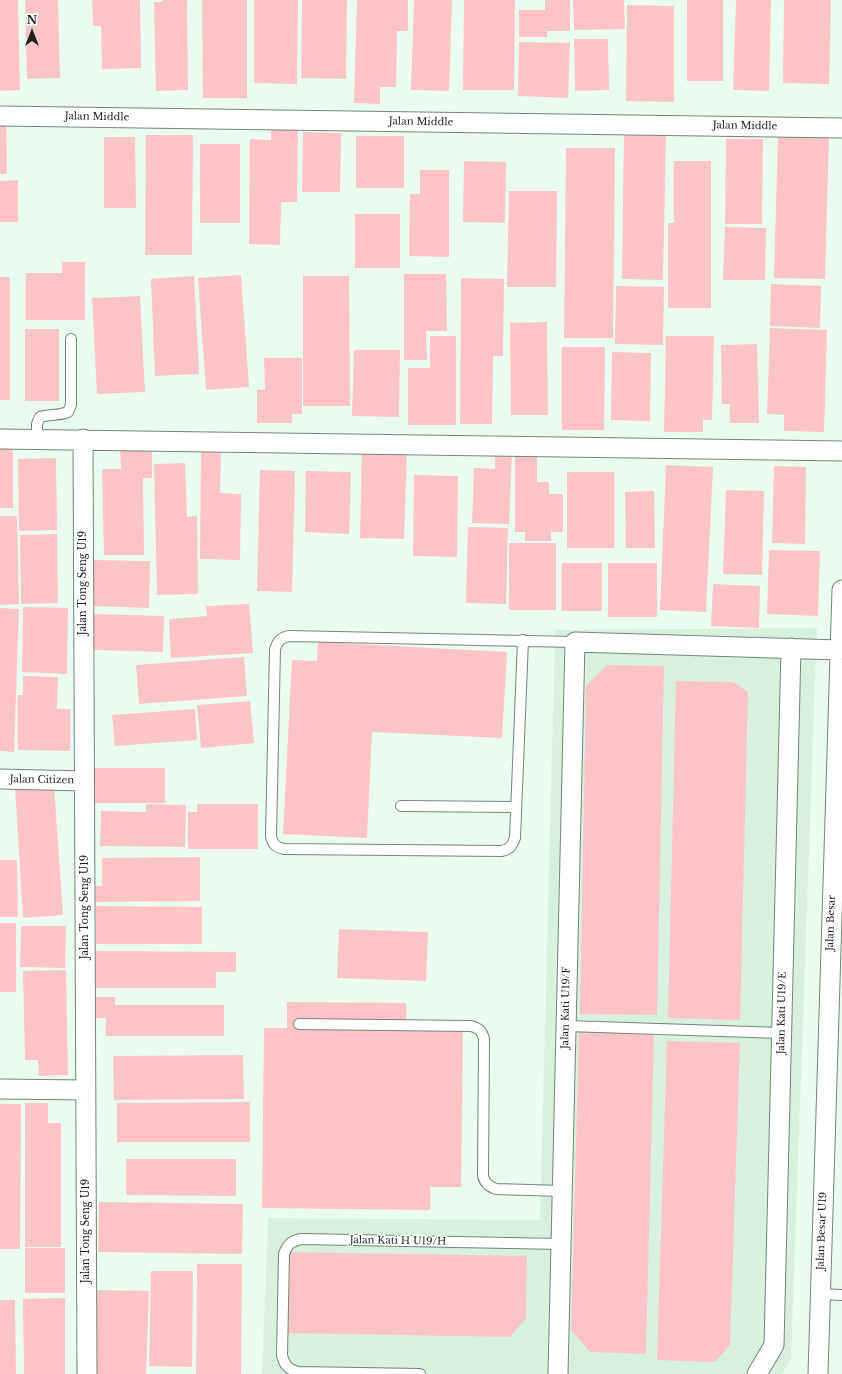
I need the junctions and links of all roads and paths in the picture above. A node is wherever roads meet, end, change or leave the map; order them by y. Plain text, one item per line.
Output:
1 (0, 116) edge
2 (842, 128) edge
3 (71, 339) dead end
4 (0, 439) edge
5 (37, 439) junction
6 (83, 439) junction
7 (842, 451) edge
8 (842, 590) edge
9 (523, 640) junction
10 (575, 642) junction
11 (791, 648) junction
12 (840, 650) junction
13 (840, 699) edge
14 (0, 779) edge
15 (84, 781) junction
16 (401, 806) dead end
17 (516, 807) junction
18 (299, 1024) dead end
19 (566, 1026) junction
20 (782, 1033) junction
21 (0, 1089) edge
22 (834, 1089) edge
23 (86, 1090) junction
24 (562, 1191) junction
25 (561, 1244) junction
26 (820, 1294) junction
27 (842, 1295) edge
28 (87, 1374) edge
29 (420, 1374) edge
30 (558, 1374) edge
31 (757, 1374) edge
32 (818, 1374) edge

1 - 2 street, Jalan Middle
3 - 5 lane
4 - 5 street
5 - 6 street
6 - 7 street
6 - 15 street, Jalan Tong Seng U19
8 - 12 street, Jalan Besar
9 - 10 lane
9 - 17 lane
9 - 17 lane
10 - 11 street
10 - 19 street, Jalan Kati U19/F
11 - 12 street
11 - 20 street, Jalan Kati U19/E
12 - 13 street, Jalan Besar
13 - 22 street, Jalan Besar
14 - 15 street, Jalan Citizen
15 - 23 street, Jalan Tong Seng U19
16 - 17 lane
18 - 24 lane
19 - 20 lane
19 - 24 street, Jalan Kati U19/F
20 - 31 street, Jalan Kati U19/E
21 - 23 street
22 - 26 street, Jalan Besar U19
23 - 28 street, Jalan Tong Seng U19
24 - 25 street, Jalan Kati U19/F
25 - 29 lane, Jalan Kati H U19/H
25 - 30 street, Jalan Kati U19/F
26 - 27 lane
26 - 32 street, Jalan Besar U19

